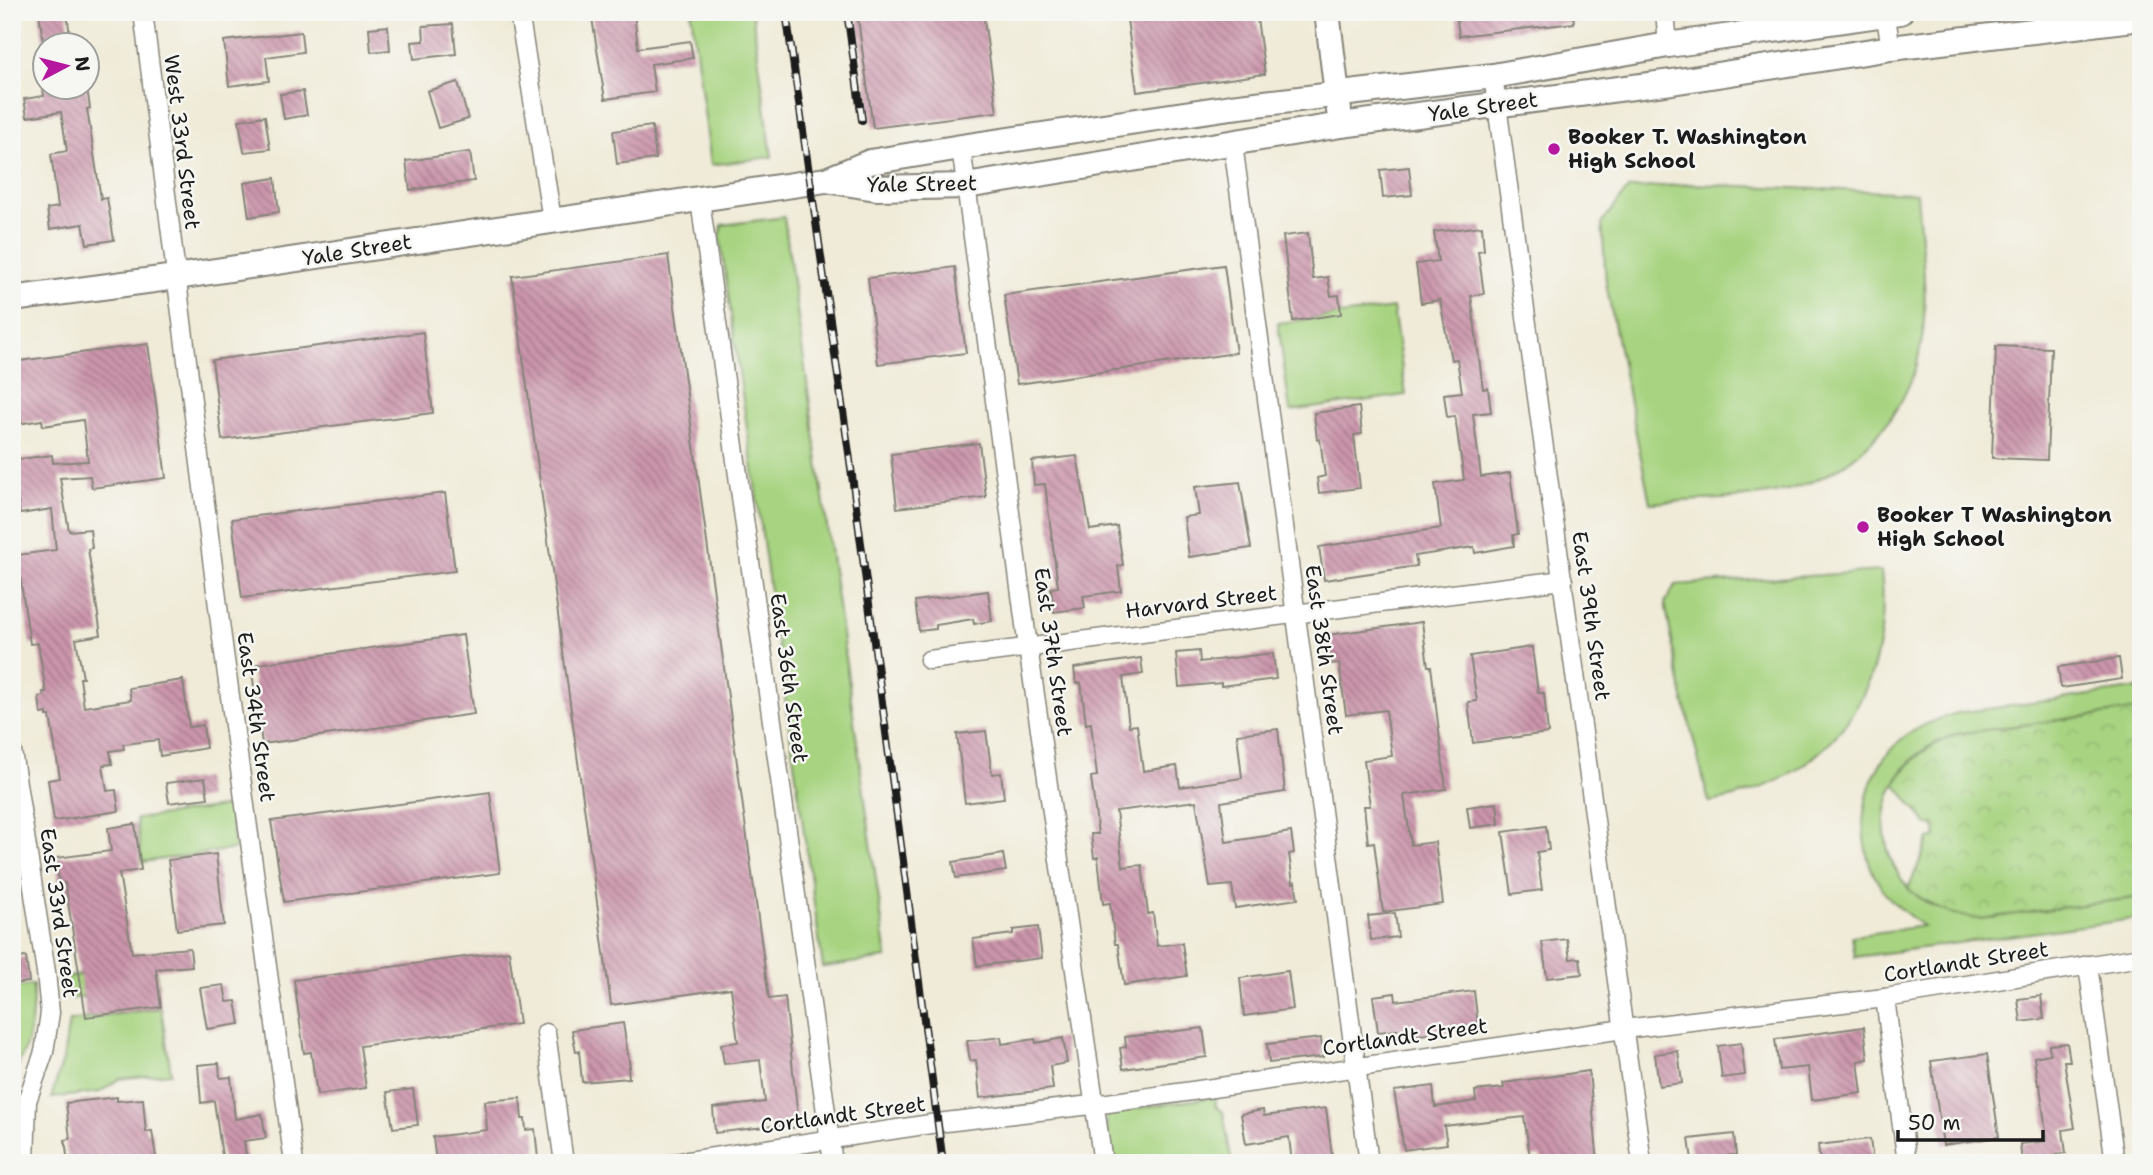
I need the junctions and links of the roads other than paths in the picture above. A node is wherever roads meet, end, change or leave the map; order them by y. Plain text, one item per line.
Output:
1 (143, 12) edge
2 (519, 12) edge
3 (1327, 12) edge
4 (1665, 12) edge
5 (1890, 13) edge
6 (2141, 18) edge
7 (1668, 45) junction
8 (1891, 48) junction
9 (1493, 76) junction
10 (1338, 94) junction
11 (1497, 105) junction
12 (1341, 125) junction
13 (1072, 130) junction
14 (1233, 144) junction
15 (961, 147) junction
16 (1075, 169) junction
17 (826, 180) junction
18 (966, 186) junction
19 (700, 200) junction
20 (552, 219) junction
21 (176, 277) junction
22 (12, 299) edge
23 (1563, 580) junction
24 (1296, 613) junction
25 (1028, 647) junction
26 (929, 660) dead end
27 (12, 751) edge
28 (2141, 957) edge
29 (2088, 965) junction
30 (1885, 998) junction
31 (1624, 1030) junction
32 (547, 1033) dead end
33 (1356, 1067) junction
34 (1096, 1105) junction
35 (830, 1139) junction
36 (24, 1163) edge
37 (295, 1163) edge
38 (564, 1163) edge
39 (675, 1163) edge
40 (833, 1163) edge
41 (1104, 1163) edge
42 (1369, 1163) edge
43 (1642, 1163) edge
44 (1907, 1163) edge
45 (2115, 1163) edge

1 - 21 street, West 33rd Street
2 - 20 street
3 - 10 main road
4 - 7 street
5 - 7 main road, Yale Street
5 - 8 street
6 - 8 main road, Yale Street
7 - 9 main road, Yale Street
8 - 11 main road, Yale Street
9 - 10 main road, Yale Street
9 - 11 street, East 39th Street
10 - 12 main road
10 - 13 main road, Yale Street
11 - 12 main road, Yale Street
11 - 23 street, East 39th Street
12 - 14 main road, Yale Street
13 - 15 main road, Yale Street
13 - 16 main road
14 - 16 main road, Yale Street
14 - 24 street, East 38th Street
15 - 17 main road, Yale Street
15 - 18 street, East 37th Street
16 - 18 main road, Yale Street
17 - 18 main road, Yale Street
17 - 19 main road, Yale Street
18 - 25 street, East 37th Street
19 - 20 main road, Yale Street
19 - 35 street, East 36th Street
20 - 21 main road, Yale Street
21 - 22 main road, Yale Street
21 - 37 street, East 34th Street
23 - 24 street, Harvard Street
23 - 31 street, East 39th Street
24 - 25 street, Harvard Street
24 - 33 street, East 38th Street
25 - 26 street, Harvard Street
25 - 34 street, East 37th Street
27 - 36 street, East 33rd Street
28 - 29 street, Cortlandt Street
29 - 30 street, Cortlandt Street
29 - 45 street
30 - 31 street, Cortlandt Street
30 - 44 street
31 - 33 street, Cortlandt Street
31 - 43 street, East 39th Street
32 - 38 street
33 - 34 street, Cortlandt Street
33 - 42 street, East 38th Street
34 - 35 street, Cortlandt Street
34 - 41 street, East 37th Street
35 - 39 street, Cortlandt Street
35 - 40 street, East 36th Street

